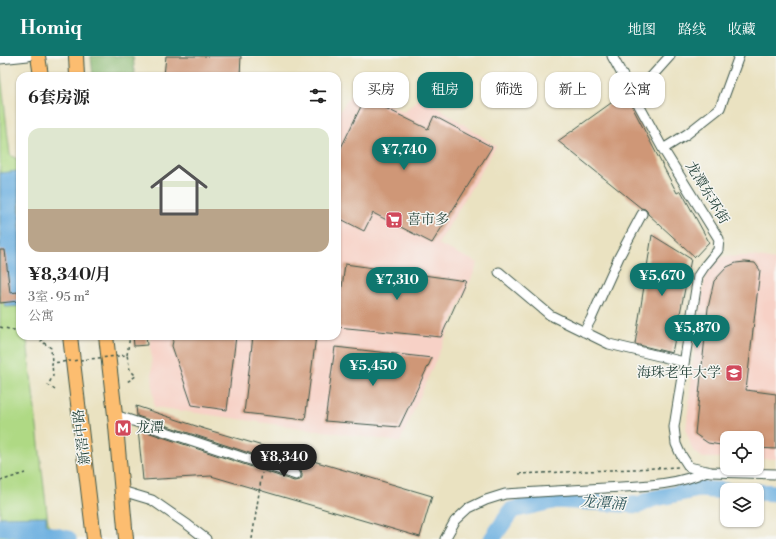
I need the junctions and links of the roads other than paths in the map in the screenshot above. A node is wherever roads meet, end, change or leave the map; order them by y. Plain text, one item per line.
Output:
1 (28, 56) edge
2 (38, 56) edge
3 (76, 56) edge
4 (612, 56) edge
5 (670, 56) edge
6 (739, 56) edge
7 (0, 59) edge
8 (40, 72) edge
9 (77, 72) edge
10 (621, 72) edge
11 (656, 72) edge
12 (641, 108) edge
13 (663, 149) junction
14 (642, 214) dead end
15 (499, 272) dead end
16 (584, 332) junction
17 (70, 340) edge
18 (106, 340) edge
19 (684, 362) junction
20 (115, 414) junction
21 (707, 471) junction
22 (776, 474) edge
23 (296, 475) road end
24 (122, 497) junction
25 (94, 539) edge
26 (126, 539) edge
27 (206, 539) edge
28 (446, 539) edge

1 - 7 street
2 - 8 highway
3 - 9 highway
4 - 10 street, 龙潭东环街
5 - 11 street
6 - 13 street
12 - 13 street, 龙潭东环街
13 - 19 street, 龙潭东环街
14 - 16 street
15 - 16 street
16 - 19 street
17 - 25 highway, 新滘中路
18 - 20 highway
19 - 21 street, 龙潭东环街
20 - 23 street
20 - 24 highway
21 - 22 street
21 - 28 street
24 - 26 highway
24 - 27 street

